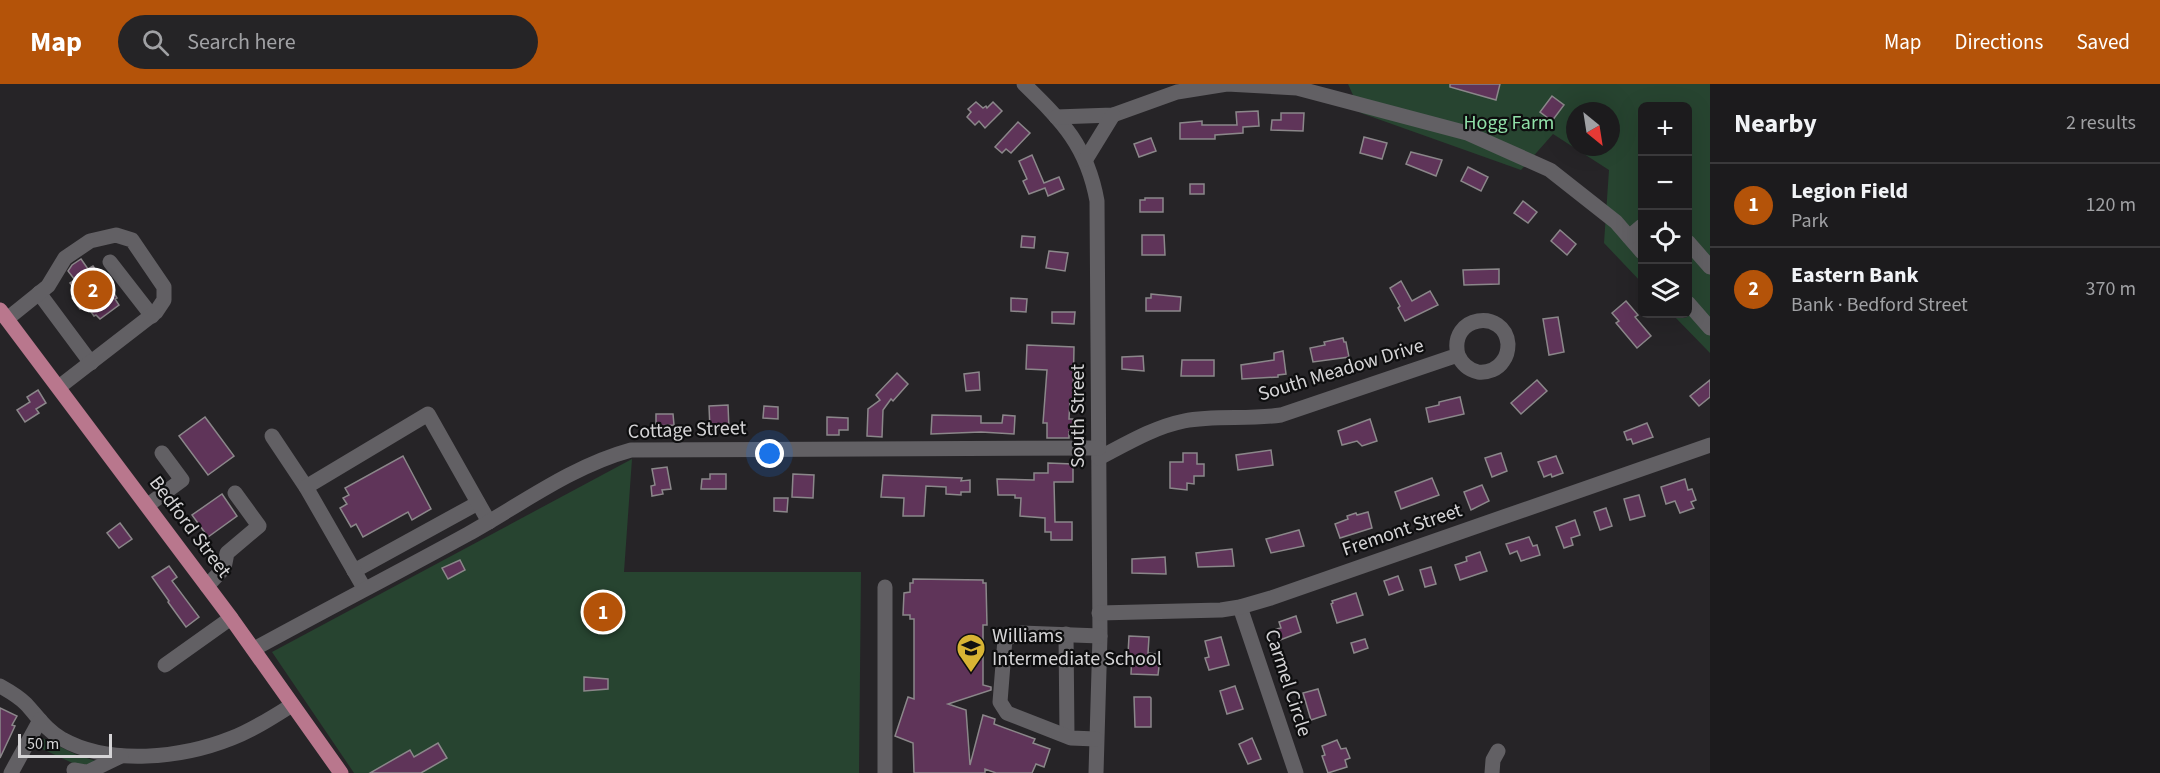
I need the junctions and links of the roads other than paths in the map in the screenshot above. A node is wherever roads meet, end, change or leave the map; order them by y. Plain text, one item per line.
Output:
1 (1024, 84) edge
2 (1175, 88) edge
3 (1113, 115) junction
4 (1056, 117) junction
5 (1086, 159) junction
6 (1638, 229) edge
7 (1629, 237) junction
8 (1638, 247) edge
9 (1692, 247) edge
10 (110, 262) dead end
11 (1710, 267) edge
12 (39, 293) junction
13 (1692, 308) edge
14 (3, 314) edge
15 (152, 316) junction
16 (1710, 328) edge
17 (1458, 355) dead end
18 (91, 363) junction
19 (59, 387) junction
20 (272, 436) dead end
21 (1710, 445) edge
22 (162, 453) dead end
23 (1099, 453) junction
24 (306, 487) junction
25 (235, 493) dead end
26 (478, 502) junction
27 (148, 505) junction
28 (489, 522) junction
29 (425, 532) junction
30 (436, 551) junction
31 (354, 571) junction
32 (207, 586) junction
33 (885, 587) dead end
34 (364, 588) junction
35 (1240, 607) junction
36 (1099, 613) junction
37 (231, 618) junction
38 (1066, 634) junction
39 (1100, 636) junction
40 (254, 650) junction
41 (165, 665) dead end
42 (0, 686) edge
43 (292, 705) junction
44 (40, 720) junction
45 (1067, 736) junction
46 (1096, 739) junction
47 (1498, 751) dead end
48 (122, 756) junction
49 (74, 770) dead end
50 (11, 773) edge
51 (341, 773) edge
52 (885, 773) edge
53 (1096, 773) edge
54 (1296, 773) edge
55 (1492, 773) edge

1 - 4 street, South Street
2 - 3 street
2 - 7 street
3 - 4 street
3 - 5 street
4 - 5 street, South Street
5 - 23 street, South Street
6 - 7 street
7 - 8 street
9 - 11 street
10 - 15 street
12 - 14 street
12 - 15 street
12 - 18 street
13 - 16 street
14 - 19 main road, Bedford Street
15 - 18 street
17 - 23 street, South Meadow Drive
18 - 19 street
19 - 27 main road, Bedford Street
20 - 24 street
21 - 35 street, Fremont Street
22 - 27 street
23 - 28 street, Cottage Street
23 - 36 street, South Street
24 - 26 street
24 - 31 street
25 - 32 street
26 - 28 street
26 - 29 street
27 - 32 main road, Bedford Street
28 - 30 street, Cottage Street
29 - 30 street
29 - 31 street
30 - 34 street, Cottage Street
31 - 34 street
32 - 37 main road, Bedford Street
33 - 52 street
34 - 40 street, Cottage Street
35 - 36 street, Fremont Street
35 - 54 street, Carmel Circle
36 - 39 street, South Street
37 - 40 main road, Bedford Street
37 - 41 street
38 - 39 street
38 - 45 street
38 - 45 street
39 - 46 street, South Street
40 - 43 main road, Bedford Street
42 - 44 street
43 - 48 street
43 - 51 main road, Bedford Street
44 - 48 street
44 - 50 street
45 - 46 street
46 - 53 street, South Street
47 - 55 street
48 - 49 street

